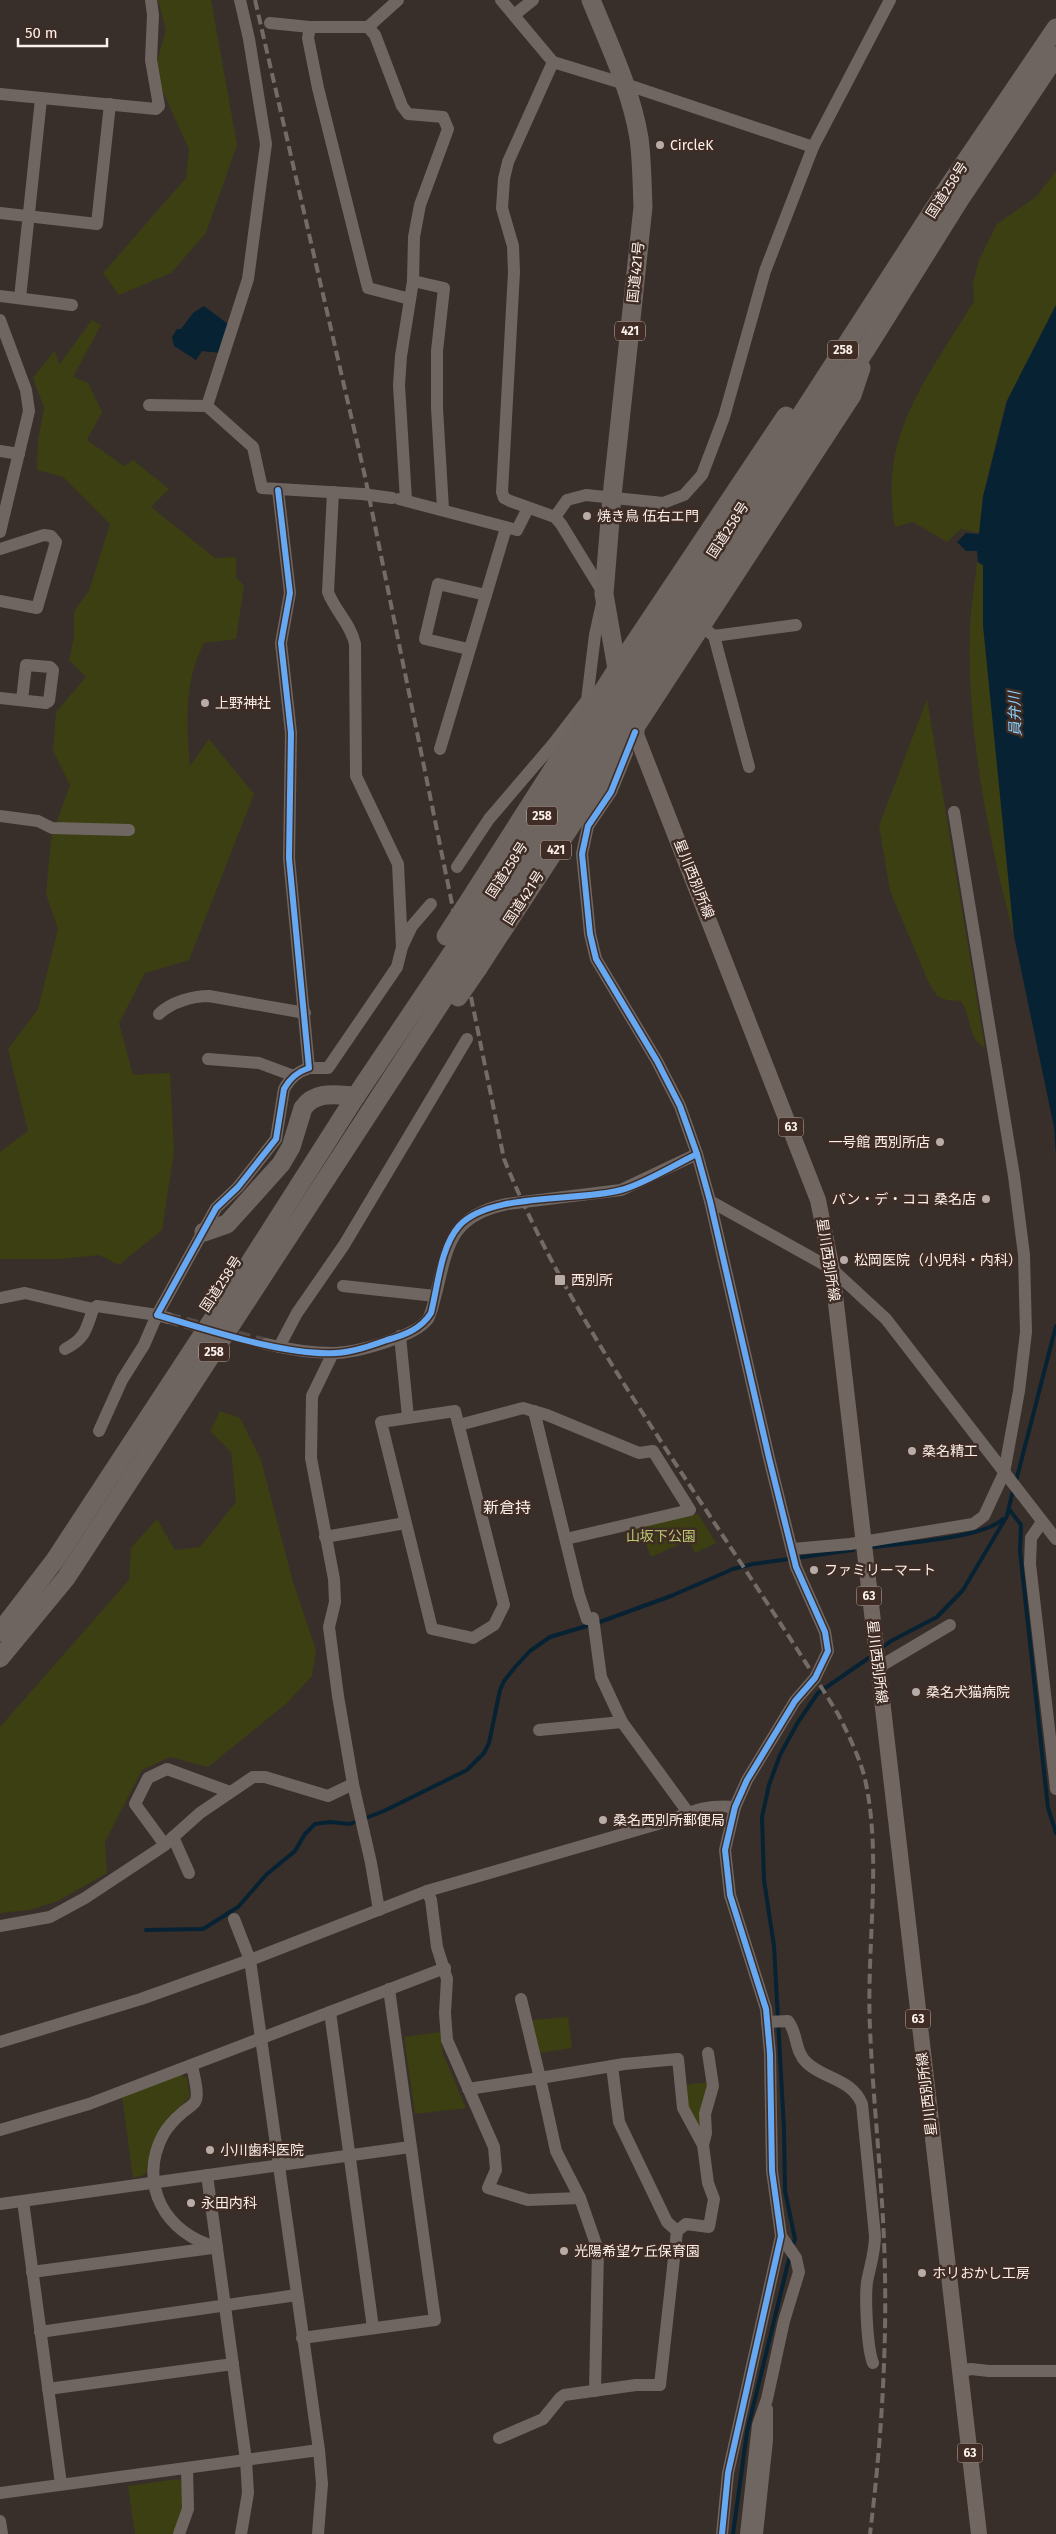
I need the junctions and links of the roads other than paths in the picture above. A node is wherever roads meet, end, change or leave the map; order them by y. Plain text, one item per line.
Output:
1 (151, 0) edge
2 (240, 0) edge
3 (398, 0) edge
4 (501, 0) edge
5 (533, 0) edge
6 (591, 0) edge
7 (890, 0) edge
8 (514, 15) junction
9 (270, 23) dead end
10 (310, 27) junction
11 (368, 27) junction
12 (1056, 28) edge
13 (1056, 56) edge
14 (553, 62) junction
15 (624, 84) junction
16 (0, 94) edge
17 (41, 99) junction
18 (110, 104) junction
19 (813, 147) junction
20 (0, 213) edge
21 (28, 216) junction
22 (413, 282) junction
23 (0, 296) edge
24 (20, 298) junction
25 (410, 300) junction
26 (72, 305) dead end
27 (0, 320) edge
28 (868, 346) junction
29 (149, 405) dead end
30 (207, 406) junction
31 (0, 451) edge
32 (19, 454) junction
33 (278, 490) junction
34 (333, 492) junction
35 (612, 496) junction
36 (406, 500) junction
37 (528, 508) junction
38 (443, 509) junction
39 (554, 517) junction
40 (506, 528) junction
41 (0, 532) edge
42 (0, 550) edge
43 (604, 594) junction
44 (486, 595) junction
45 (0, 601) edge
46 (796, 625) dead end
47 (708, 631) junction
48 (468, 648) junction
49 (625, 672) junction
50 (0, 698) edge
51 (22, 700) dead end
52 (628, 727) junction
53 (440, 749) dead end
54 (749, 767) dead end
55 (954, 812) dead end
56 (0, 816) edge
57 (129, 830) dead end
58 (457, 867) dead end
59 (431, 904) dead end
60 (402, 948) junction
61 (305, 1013) junction
62 (159, 1014) dead end
63 (406, 1021) junction
64 (467, 1039) dead end
65 (208, 1059) dead end
66 (309, 1068) junction
67 (294, 1076) junction
68 (356, 1096) junction
69 (697, 1154) junction
70 (710, 1201) junction
71 (204, 1232) junction
72 (832, 1269) junction
73 (343, 1286) dead end
74 (435, 1296) junction
75 (0, 1298) edge
76 (93, 1310) junction
77 (162, 1316) junction
78 (400, 1336) junction
79 (266, 1344) tunnel mouth
80 (279, 1347) junction
81 (65, 1349) dead end
82 (333, 1353) junction
83 (534, 1410) junction
84 (408, 1417) junction
85 (460, 1425) junction
86 (99, 1430) dead end
87 (1004, 1473) junction
88 (405, 1522) junction
89 (1042, 1522) junction
90 (325, 1537) junction
91 (1056, 1539) edge
92 (566, 1540) junction
93 (863, 1547) junction
94 (792, 1550) junction
95 (950, 1625) dead end
96 (0, 1632) edge
97 (0, 1658) edge
98 (879, 1667) junction
99 (622, 1722) junction
100 (539, 1730) dead end
101 (353, 1784) junction
102 (1056, 1789) edge
103 (230, 1792) junction
104 (735, 1808) junction
105 (687, 1811) junction
106 (169, 1841) junction
107 (189, 1873) dead end
108 (427, 1891) junction
109 (379, 1910) junction
110 (234, 1919) dead end
111 (0, 1926) edge
112 (250, 1960) junction
113 (445, 1968) junction
114 (389, 1989) junction
115 (521, 1999) dead end
116 (330, 2012) junction
117 (768, 2022) junction
118 (262, 2038) junction
119 (0, 2042) edge
120 (708, 2053) dead end
121 (192, 2064) junction
122 (612, 2066) junction
123 (540, 2078) junction
124 (468, 2089) junction
125 (0, 2130) edge
126 (703, 2145) junction
127 (410, 2147) junction
128 (350, 2156) junction
129 (278, 2166) junction
130 (207, 2175) junction
131 (155, 2182) junction
132 (580, 2198) junction
133 (23, 2201) junction
134 (0, 2204) edge
135 (677, 2231) junction
136 (784, 2239) junction
137 (217, 2247) junction
138 (32, 2272) junction
139 (297, 2295) junction
140 (225, 2305) junction
141 (373, 2328) junction
142 (40, 2332) junction
143 (302, 2338) junction
144 (873, 2363) dead end
145 (232, 2364) junction
146 (960, 2371) junction
147 (1056, 2371) edge
148 (48, 2389) junction
149 (595, 2391) junction
150 (767, 2399) junction
151 (499, 2438) dead end
152 (319, 2450) junction
153 (246, 2460) junction
154 (187, 2468) junction
155 (61, 2484) junction
156 (0, 2493) edge
157 (0, 2521) edge
158 (2, 2534) edge
159 (179, 2534) edge
160 (241, 2534) edge
161 (318, 2534) edge
162 (722, 2534) edge
163 (746, 2534) edge
164 (757, 2534) edge
165 (979, 2534) edge

1 - 18 street
2 - 30 street
3 - 11 street
4 - 8 street
5 - 8 street
6 - 15 highway, 国道421号 / 421
7 - 19 street
8 - 14 street
9 - 10 street
10 - 11 street
10 - 25 street
11 - 22 street
12 - 49 highway, 国道258号 / 258
13 - 28 highway, 国道258号 / 258
14 - 15 street
14 - 37 street
15 - 19 street
15 - 35 highway, 国道421号 / 421
16 - 17 street
17 - 18 street
17 - 21 street
18 - 21 street
19 - 35 street
20 - 21 street
21 - 24 street
22 - 25 street
22 - 38 street
23 - 24 street
24 - 26 street
25 - 36 street
27 - 32 street
28 - 47 highway
28 - 52 highway, 国道258号 / 258, bridge
29 - 30 street
30 - 33 street
31 - 32 street
32 - 41 street
33 - 34 street
33 - 61 street
34 - 36 street, bridge
34 - 60 street
35 - 39 street
35 - 43 highway, 国道421号 / 421
36 - 38 street
37 - 39 street
37 - 40 street
38 - 40 street
39 - 43 street
40 - 44 street
42 - 45 street
43 - 49 highway, 国道421号 / 421
43 - 58 street
44 - 48 street
44 - 48 street
46 - 47 street
47 - 52 highway
47 - 54 street
48 - 53 street
49 - 52 highway, 国道421号 / 421
49 - 63 highway, 国道258号 / 258, bridge
49 - 63 highway, bridge
50 - 51 street
52 - 69 street
52 - 72 main road, 星川西別所線 / 63
52 - 97 highway, 国道258号 / 258, bridge
55 - 87 street
56 - 57 street
59 - 60 street
60 - 66 street
61 - 62 street
61 - 66 street
63 - 68 highway, 国道258号 / 258
64 - 80 street
65 - 67 street
66 - 67 street
67 - 71 street
68 - 71 highway
68 - 96 highway, 国道258号 / 258
69 - 70 street
69 - 74 street
70 - 72 street
70 - 94 street
71 - 77 street
72 - 87 street
72 - 93 main road, 星川西別所線 / 63
73 - 74 street
74 - 78 street
75 - 76 street
76 - 77 street
76 - 81 street
77 - 86 street
78 - 82 street
78 - 84 street
79 - 80 street
80 - 82 street
82 - 90 street
83 - 85 street
83 - 92 street
83 - 92 street
84 - 85 street
84 - 88 street
85 - 88 street
87 - 89 street
87 - 93 street
88 - 90 street
89 - 91 street
89 - 102 street
90 - 101 street
92 - 99 street
93 - 94 street
93 - 98 main road, 星川西別所線 / 63
94 - 104 street
95 - 98 street
98 - 146 main road, 星川西別所線 / 63
99 - 100 street
99 - 105 street
101 - 103 street
101 - 109 street
103 - 106 street
103 - 106 street
104 - 105 street
104 - 117 street
105 - 108 street
106 - 107 street
106 - 111 street
108 - 109 street
108 - 113 street
109 - 112 street
110 - 112 street
112 - 118 street
112 - 119 street
113 - 114 street
113 - 124 street
114 - 116 street
114 - 127 street
115 - 123 street
116 - 118 street
116 - 128 street
117 - 136 street
117 - 144 street
118 - 121 street
118 - 129 street
120 - 126 street
121 - 125 street
121 - 131 street
122 - 123 street
122 - 126 street
122 - 135 street
123 - 124 street
123 - 132 street
124 - 132 street
126 - 135 street
127 - 128 street
127 - 141 street
128 - 129 street
128 - 141 street
129 - 130 street
129 - 139 street
130 - 131 street
130 - 137 street
131 - 133 street
131 - 137 street
132 - 149 street
133 - 134 street
133 - 138 street
135 - 149 street
136 - 150 street
136 - 162 street
137 - 138 street
137 - 140 street
138 - 142 street
139 - 140 street
139 - 143 street
140 - 142 street
140 - 145 street
141 - 143 street
142 - 148 street
143 - 152 street
145 - 148 street
145 - 153 street
146 - 147 street
146 - 165 main road, 星川西別所線 / 63
148 - 155 street
149 - 151 street
150 - 163 street
150 - 164 street
152 - 153 street
152 - 161 street
153 - 154 street
153 - 160 street
154 - 155 street
154 - 159 street
155 - 156 street
157 - 158 street

